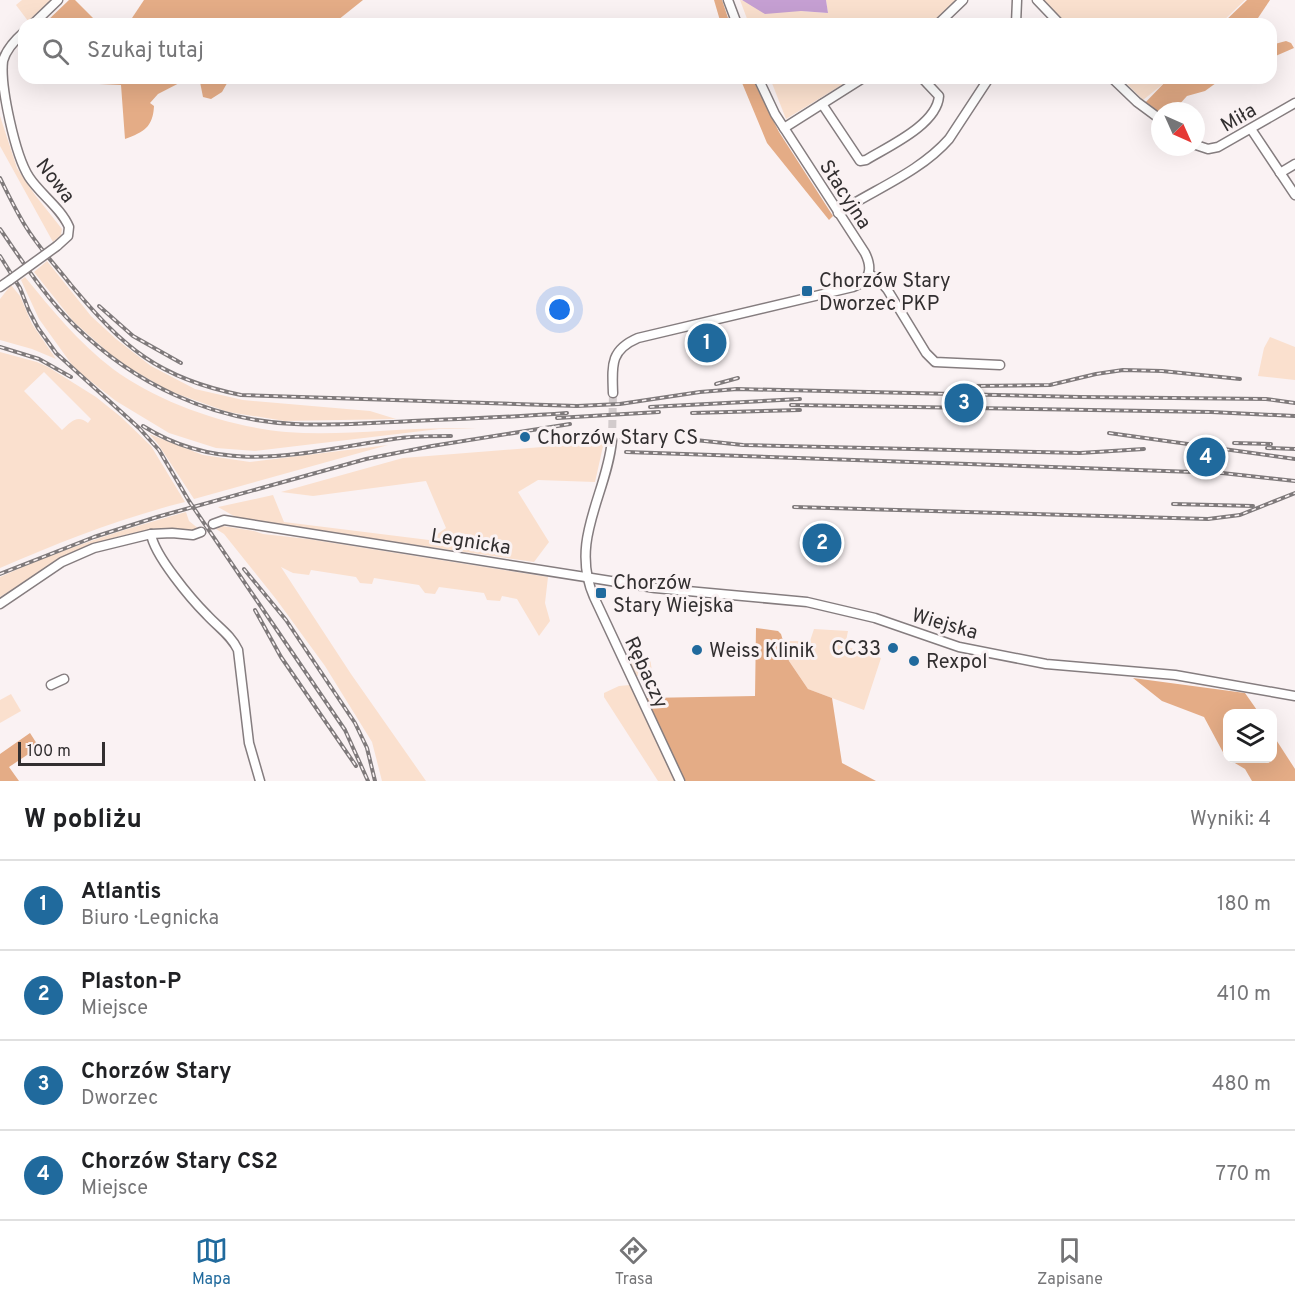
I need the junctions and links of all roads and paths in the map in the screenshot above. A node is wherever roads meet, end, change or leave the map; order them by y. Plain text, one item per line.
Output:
1 (58, 0) edge
2 (728, 0) edge
3 (963, 0) edge
4 (1017, 0) edge
5 (1037, 0) edge
6 (39, 18) edge
7 (735, 18) edge
8 (944, 18) edge
9 (1016, 18) edge
10 (1054, 18) edge
11 (18, 38) edge
12 (760, 84) edge
13 (854, 84) edge
14 (928, 84) edge
15 (985, 84) edge
16 (1118, 84) edge
17 (1295, 103) edge
18 (822, 104) junction
19 (1151, 112) edge
20 (784, 128) junction
21 (1251, 129) junction
22 (1205, 148) edge
23 (1295, 164) edge
24 (1280, 173) junction
25 (1295, 195) edge
26 (838, 213) junction
27 (869, 274) junction
28 (0, 286) edge
29 (1000, 365) dead end
30 (613, 393) tunnel mouth
31 (612, 440) tunnel mouth
32 (213, 524) dead end
33 (201, 532) dead end
34 (151, 534) junction
35 (588, 576) junction
36 (0, 604) edge
37 (64, 679) dead end
38 (51, 685) dead end
39 (1295, 696) edge
40 (260, 781) edge
41 (680, 781) edge

1 - 6 street
2 - 7 street
3 - 8 street
4 - 9 street
5 - 10 street
11 - 28 street, Nowa, bridge
12 - 20 street, Stacyjna
13 - 18 street
14 - 18 street
15 - 26 street
16 - 19 street
17 - 21 street, Miła
18 - 20 street
20 - 26 street, Stacyjna
21 - 22 street, Miła
21 - 24 street
23 - 24 street
24 - 25 street
26 - 27 street, Stacyjna
27 - 29 street, Stacyjna
27 - 30 street
31 - 35 street
32 - 35 street, Legnicka
33 - 34 street
34 - 36 street
34 - 40 street
35 - 39 street, Wiejska
35 - 41 street, Rębaczy
37 - 38 street

